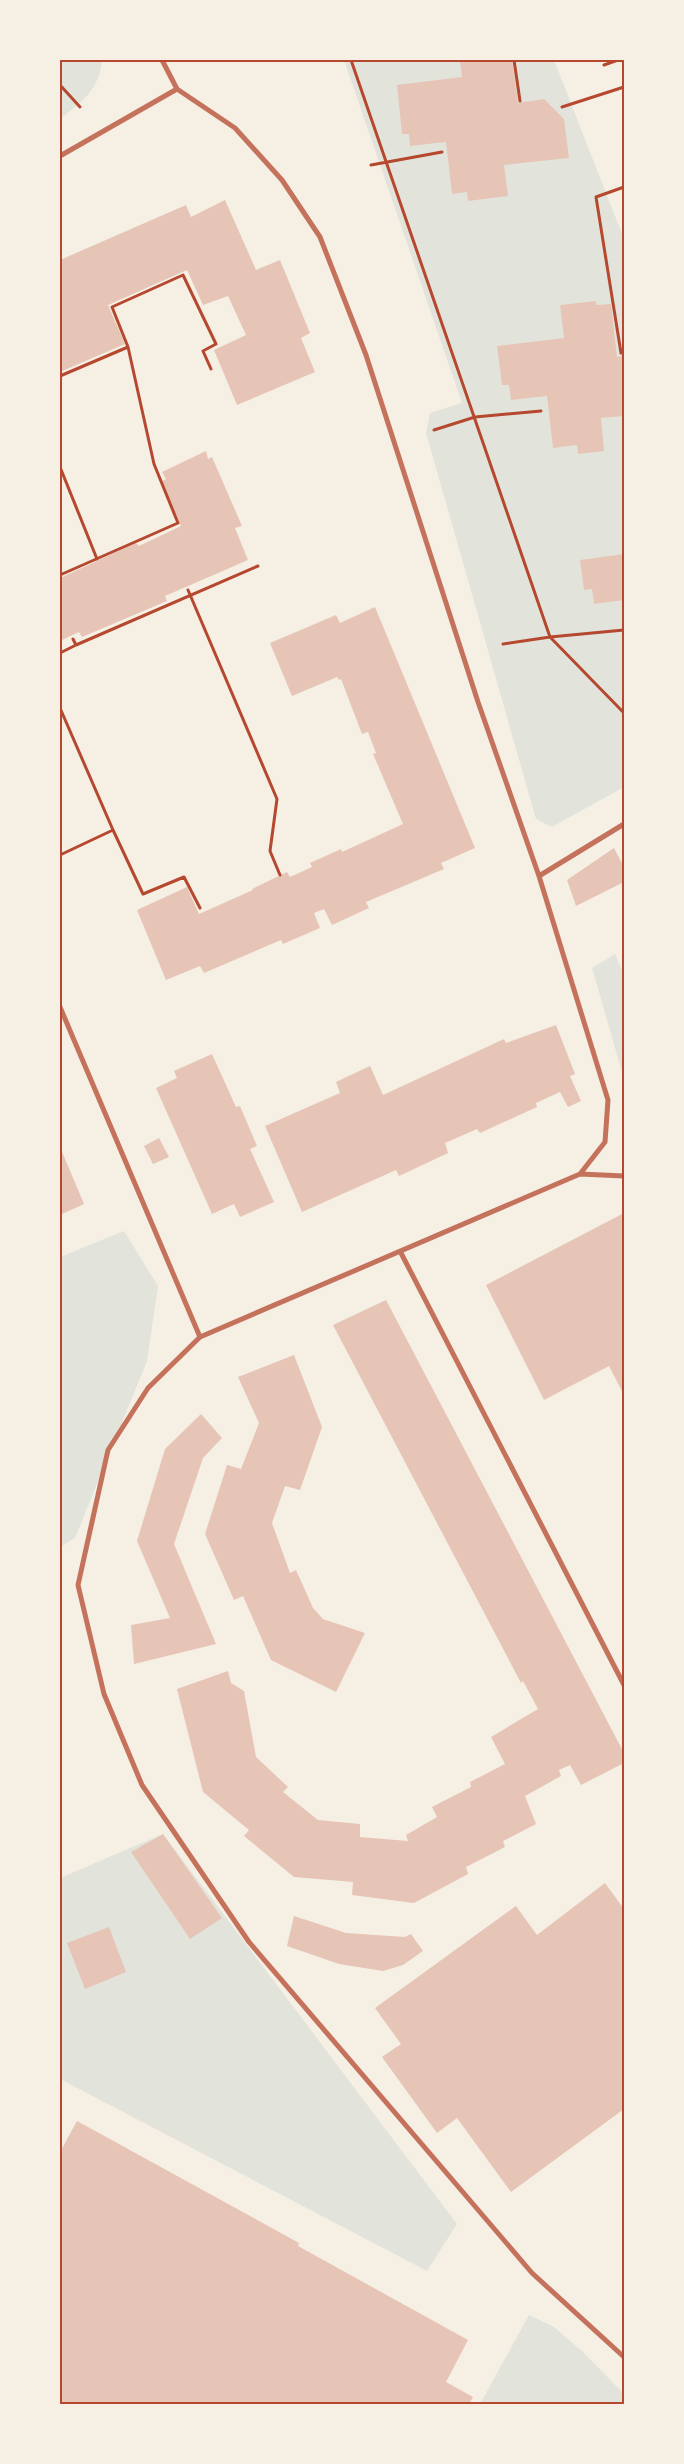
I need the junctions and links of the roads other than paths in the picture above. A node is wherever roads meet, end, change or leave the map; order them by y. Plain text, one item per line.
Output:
1 (162, 60) edge
2 (177, 89) junction
3 (60, 156) edge
4 (624, 824) edge
5 (539, 876) junction
6 (60, 1007) edge
7 (580, 1174) junction
8 (624, 1176) edge
9 (400, 1251) junction
10 (200, 1337) junction
11 (624, 1685) edge
12 (624, 2357) edge

1 - 2 street
2 - 3 street
2 - 5 street
4 - 5 street
5 - 7 street
6 - 10 street
7 - 8 street
7 - 9 street
9 - 10 street
9 - 11 street
10 - 12 street

